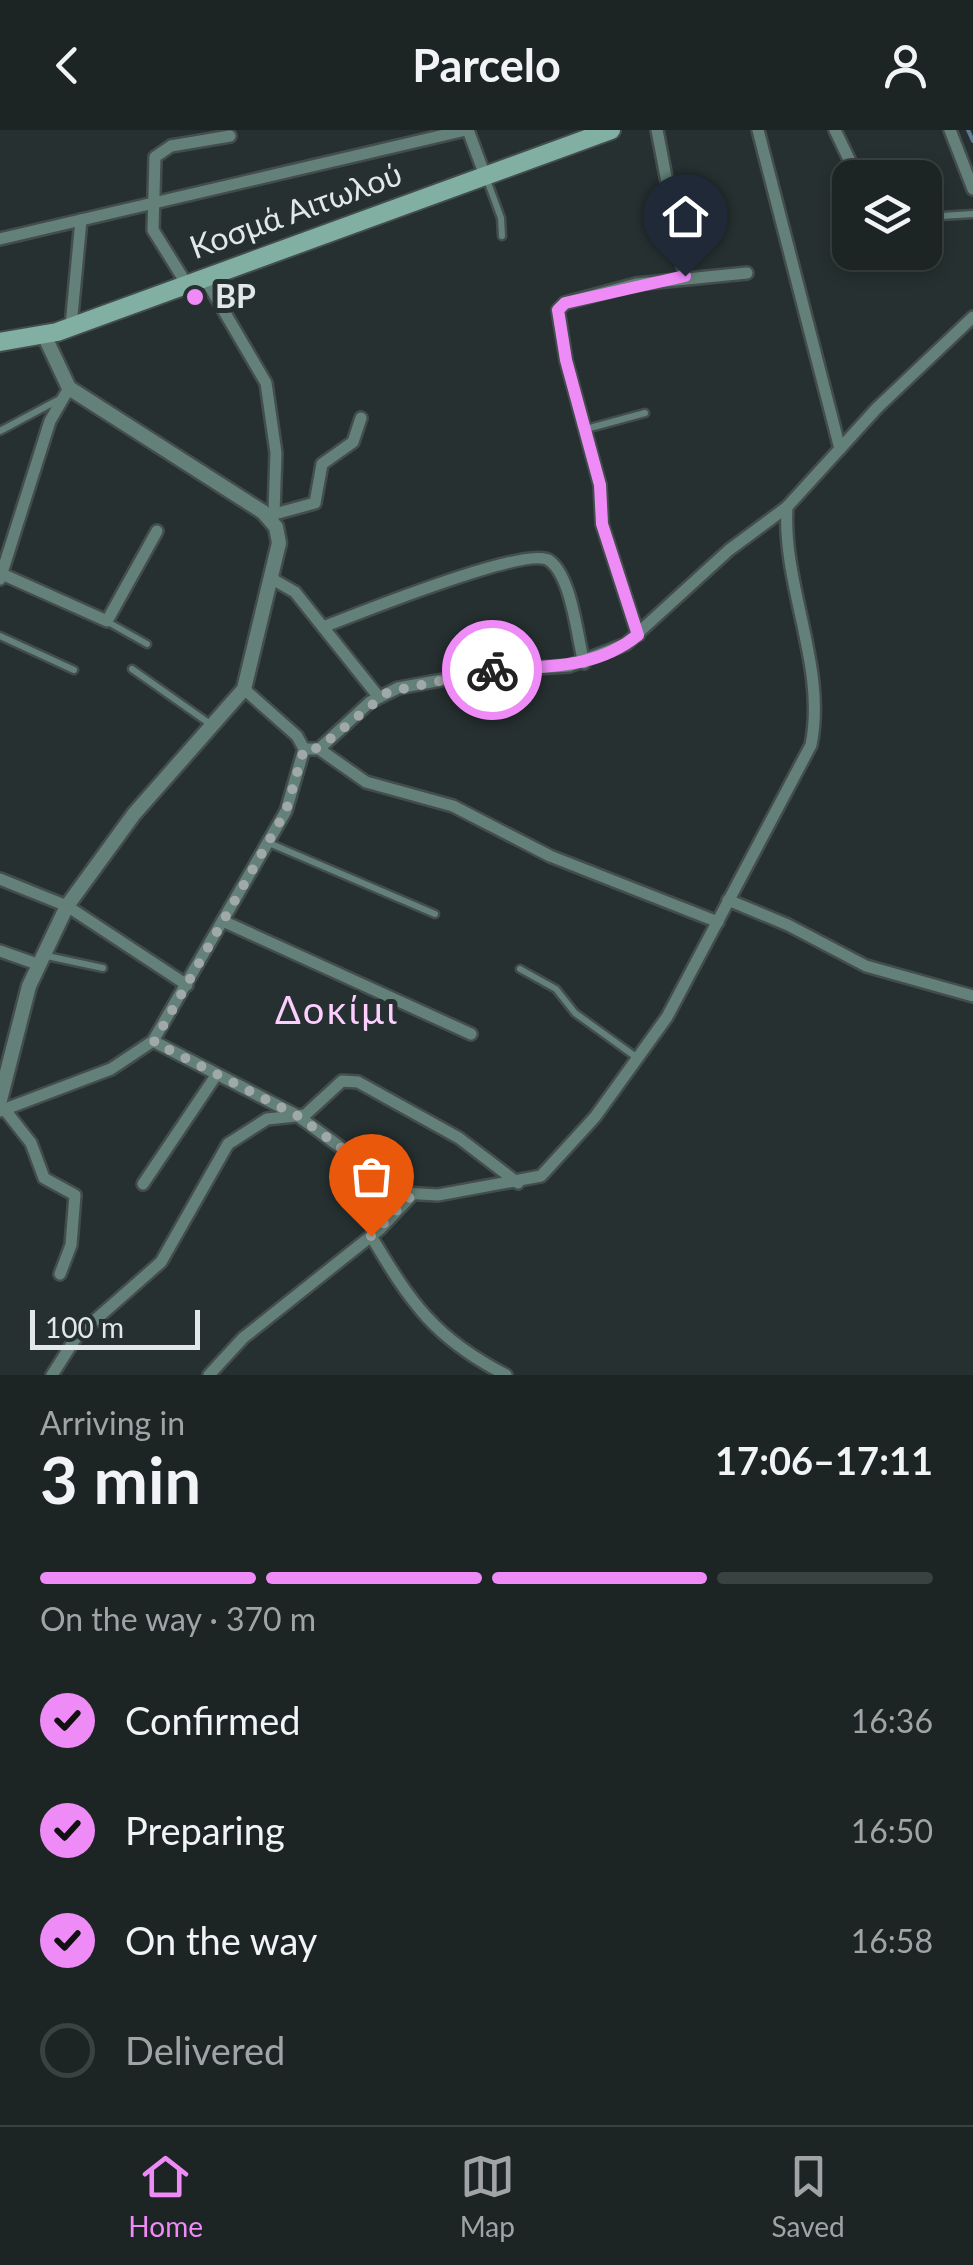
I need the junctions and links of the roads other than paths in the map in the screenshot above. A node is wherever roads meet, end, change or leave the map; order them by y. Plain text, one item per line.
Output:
1 (467, 130) edge
2 (611, 130) edge
3 (657, 130) edge
4 (758, 130) edge
5 (835, 130) edge
6 (950, 130) edge
7 (230, 136) dead end
8 (849, 160) edge
9 (484, 173) junction
10 (973, 189) edge
11 (150, 204) junction
12 (973, 214) edge
13 (942, 216) edge
14 (80, 220) junction
15 (502, 236) dead end
16 (0, 239) edge
17 (747, 272) dead end
18 (685, 276) junction
19 (195, 280) junction
20 (973, 318) edge
21 (71, 326) junction
22 (44, 336) junction
23 (0, 342) edge
24 (64, 394) junction
25 (645, 414) dead end
26 (361, 418) dead end
27 (586, 430) junction
28 (0, 431) edge
29 (840, 448) junction
30 (786, 506) junction
31 (271, 514) junction
32 (157, 530) dead end
33 (1, 576) edge
34 (274, 580) junction
35 (107, 621) junction
36 (323, 627) junction
37 (638, 635) junction
38 (0, 636) edge
39 (146, 644) dead end
40 (584, 662) junction
41 (132, 669) dead end
42 (74, 670) dead end
43 (244, 689) junction
44 (378, 696) junction
45 (214, 727) junction
46 (319, 748) junction
47 (304, 749) junction
48 (269, 843) junction
49 (0, 879) edge
50 (728, 900) junction
51 (67, 906) junction
52 (435, 914) dead end
53 (225, 922) junction
54 (718, 922) junction
55 (0, 951) edge
56 (38, 959) junction
57 (103, 968) dead end
58 (520, 969) dead end
59 (187, 985) junction
60 (973, 996) edge
61 (472, 1034) dead end
62 (154, 1042) junction
63 (638, 1058) junction
64 (215, 1077) junction
65 (2, 1098) edge
66 (298, 1116) junction
67 (518, 1182) junction
68 (143, 1184) dead end
69 (412, 1195) junction
70 (371, 1236) junction
71 (60, 1274) dead end
72 (52, 1375) edge
73 (209, 1375) edge
74 (506, 1375) edge

1 - 9 street
1 - 11 street
2 - 9 main road, Κοσμά Αιτωλού
3 - 18 street
4 - 29 street
5 - 8 street
6 - 10 street
7 - 11 street
9 - 15 lane
9 - 19 main road, Κοσμά Αιτωλού
11 - 14 street
11 - 19 street
12 - 13 lane
14 - 16 street
14 - 21 street
17 - 18 street
18 - 27 street
19 - 21 main road, Κοσμά Αιτωλού
19 - 31 street
20 - 29 street
21 - 22 main road, Κοσμά Αιτωλού
22 - 23 main road, Κοσμά Αιτωλού
22 - 24 street
24 - 28 lane
24 - 31 street
24 - 33 street
25 - 27 lane
26 - 31 street
27 - 37 street
29 - 30 street
30 - 37 street
30 - 50 street
31 - 34 street
32 - 35 street
33 - 35 street
34 - 36 street
34 - 43 street
35 - 39 lane
36 - 40 street
36 - 44 street
37 - 40 street
38 - 42 lane
40 - 44 street
41 - 45 lane
43 - 45 street
43 - 47 street
44 - 46 street
45 - 51 street
46 - 47 street
46 - 54 street
47 - 48 street
48 - 52 lane
48 - 53 street
49 - 51 street
50 - 54 street
50 - 60 street
51 - 56 street
51 - 59 street
53 - 59 street
53 - 61 street
54 - 63 street
55 - 56 street
56 - 57 lane
56 - 65 street
58 - 63 lane
59 - 62 street
62 - 64 street
62 - 65 street
63 - 67 street
64 - 66 street
64 - 68 street
65 - 71 street
66 - 67 street
66 - 69 street
66 - 72 street
67 - 69 street
69 - 70 street
70 - 73 street
70 - 74 street

